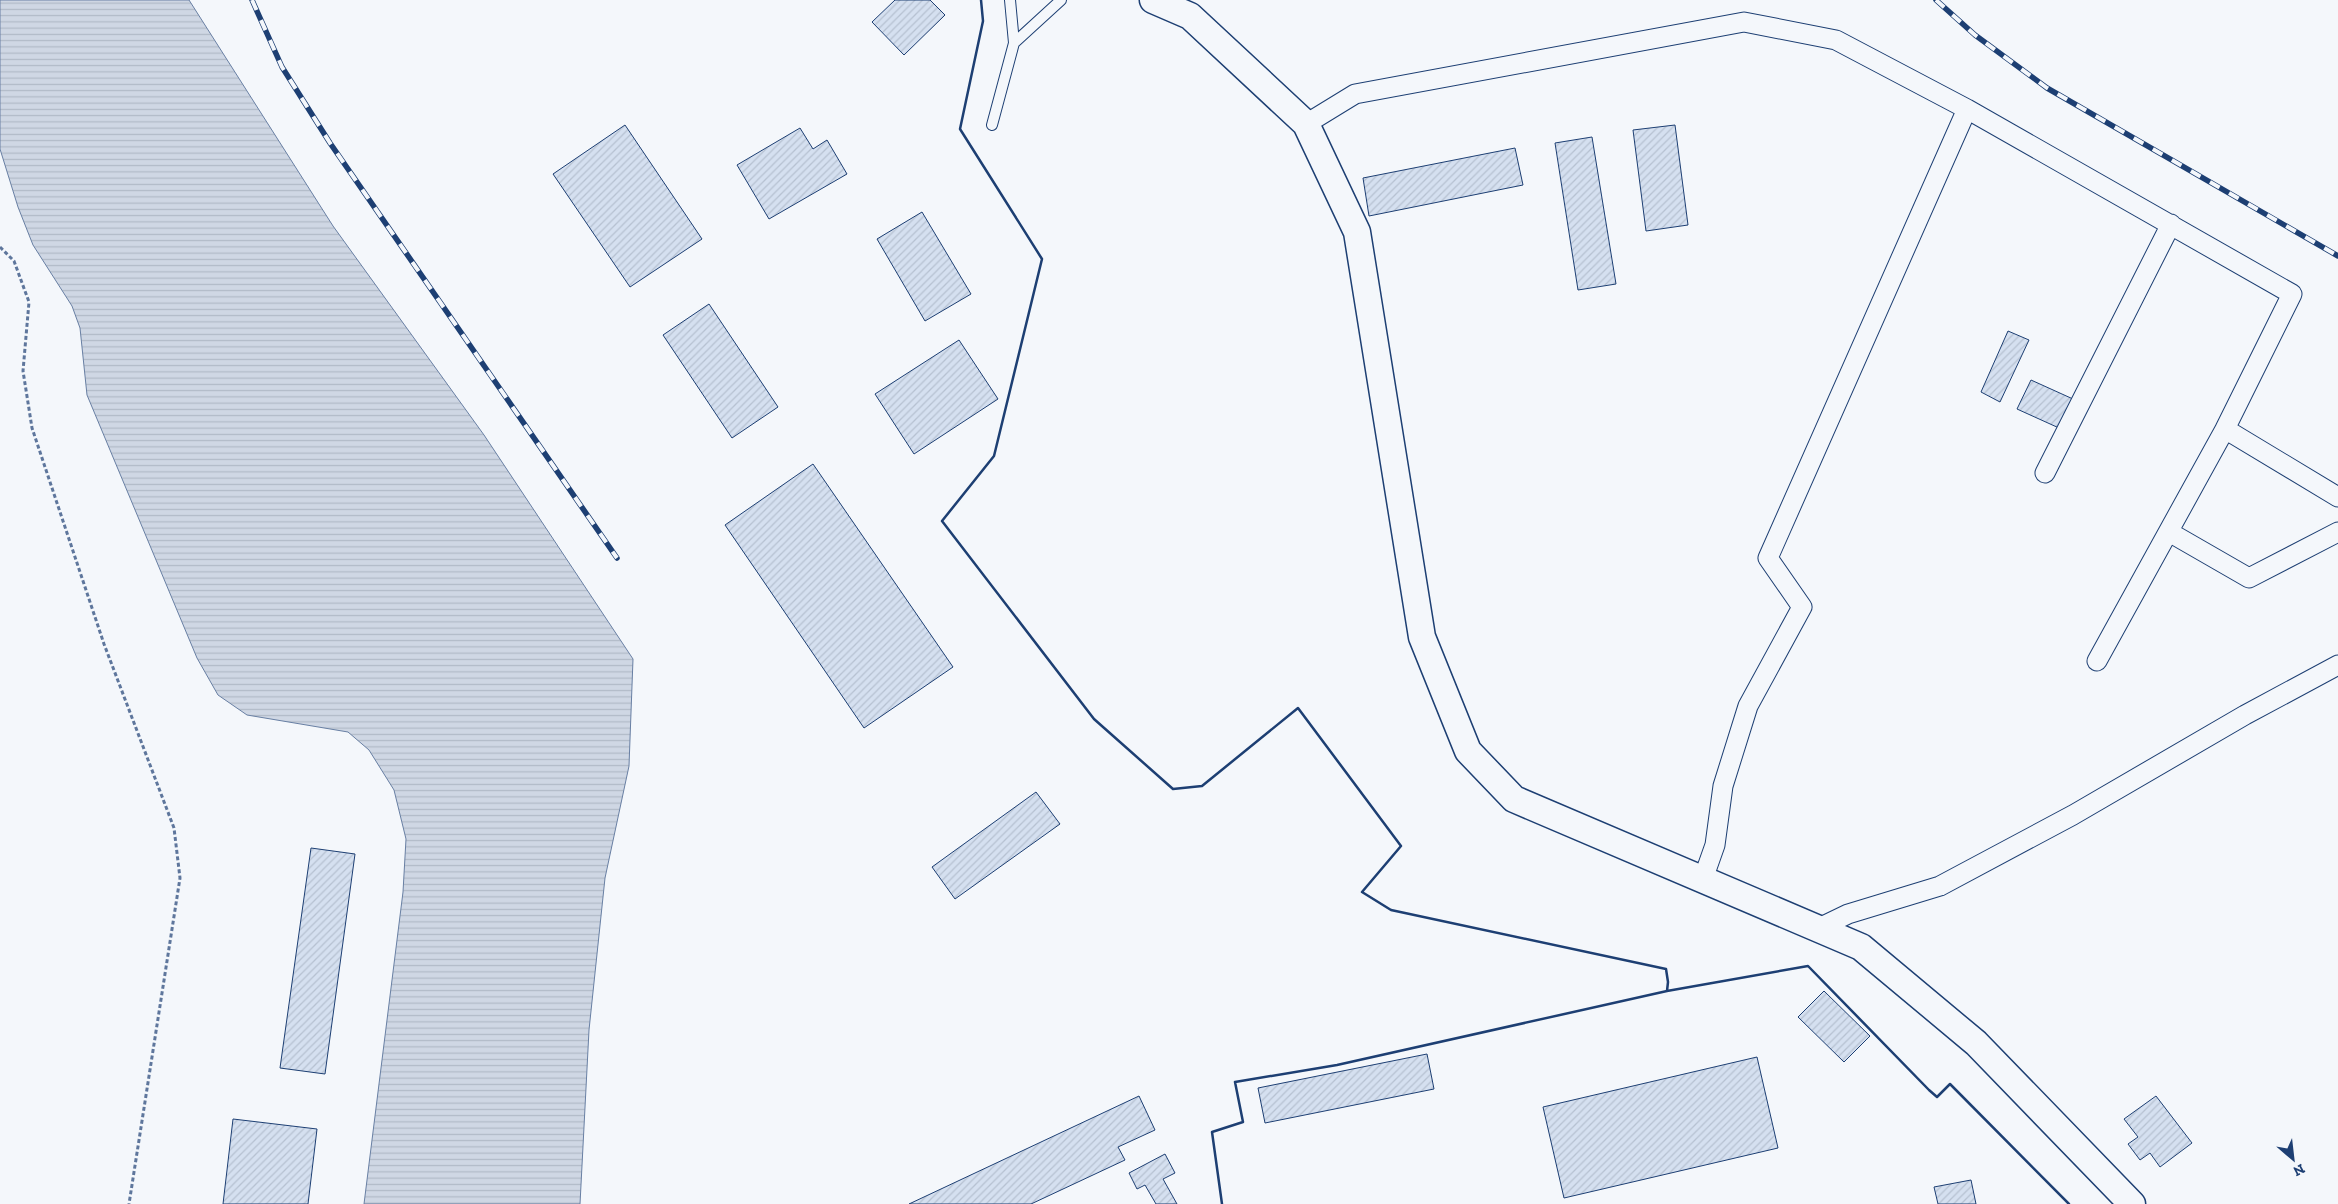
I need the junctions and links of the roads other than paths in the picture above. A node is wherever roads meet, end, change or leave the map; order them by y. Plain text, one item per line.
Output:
1 (1010, 0) edge
2 (1061, 0) edge
3 (1153, 0) edge
4 (1014, 43) junction
5 (1967, 109) junction
6 (1306, 124) junction
7 (992, 126) dead end
8 (2171, 224) junction
9 (2225, 429) junction
10 (2044, 473) dead end
11 (2338, 497) edge
12 (2169, 532) junction
13 (2338, 532) edge
14 (2097, 661) dead end
15 (2338, 665) edge
16 (1703, 879) junction
17 (1819, 928) junction
18 (2132, 1204) edge

1 - 4 lane
2 - 4 lane
3 - 6 street
4 - 7 lane
5 - 6 street
5 - 8 street
5 - 16 street
6 - 16 street
8 - 9 street
8 - 10 street
9 - 11 street
9 - 12 street
12 - 13 street
12 - 14 street
15 - 17 street
16 - 17 street
17 - 18 street

